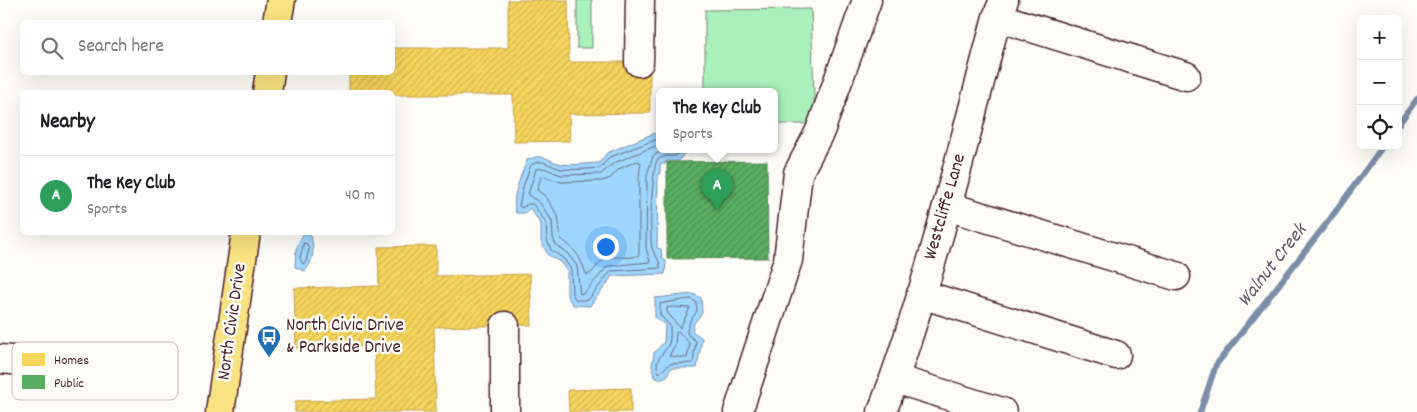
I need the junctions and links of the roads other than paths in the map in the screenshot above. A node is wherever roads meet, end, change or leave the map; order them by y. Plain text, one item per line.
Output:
1 (281, 0) edge
2 (640, 0) edge
3 (868, 0) edge
4 (1001, 9) edge
5 (277, 20) edge
6 (639, 62) dead end
7 (270, 75) edge
8 (1186, 76) dead end
9 (267, 90) edge
10 (947, 206) junction
11 (246, 235) edge
12 (1176, 276) dead end
13 (921, 294) junction
14 (505, 326) dead end
15 (1116, 355) dead end
16 (895, 379) junction
17 (220, 412) edge
18 (505, 412) edge
19 (738, 412) edge
20 (882, 412) edge
21 (1002, 412) edge

1 - 5 main road
2 - 6 street
3 - 19 street
4 - 8 street
4 - 10 street, Westcliffe Lane
7 - 9 main road
10 - 12 street
10 - 13 street, Westcliffe Lane
11 - 17 main road, North Civic Drive
13 - 15 street
13 - 16 street, Westcliffe Lane
14 - 18 street
16 - 20 street, Westcliffe Lane
16 - 21 street

